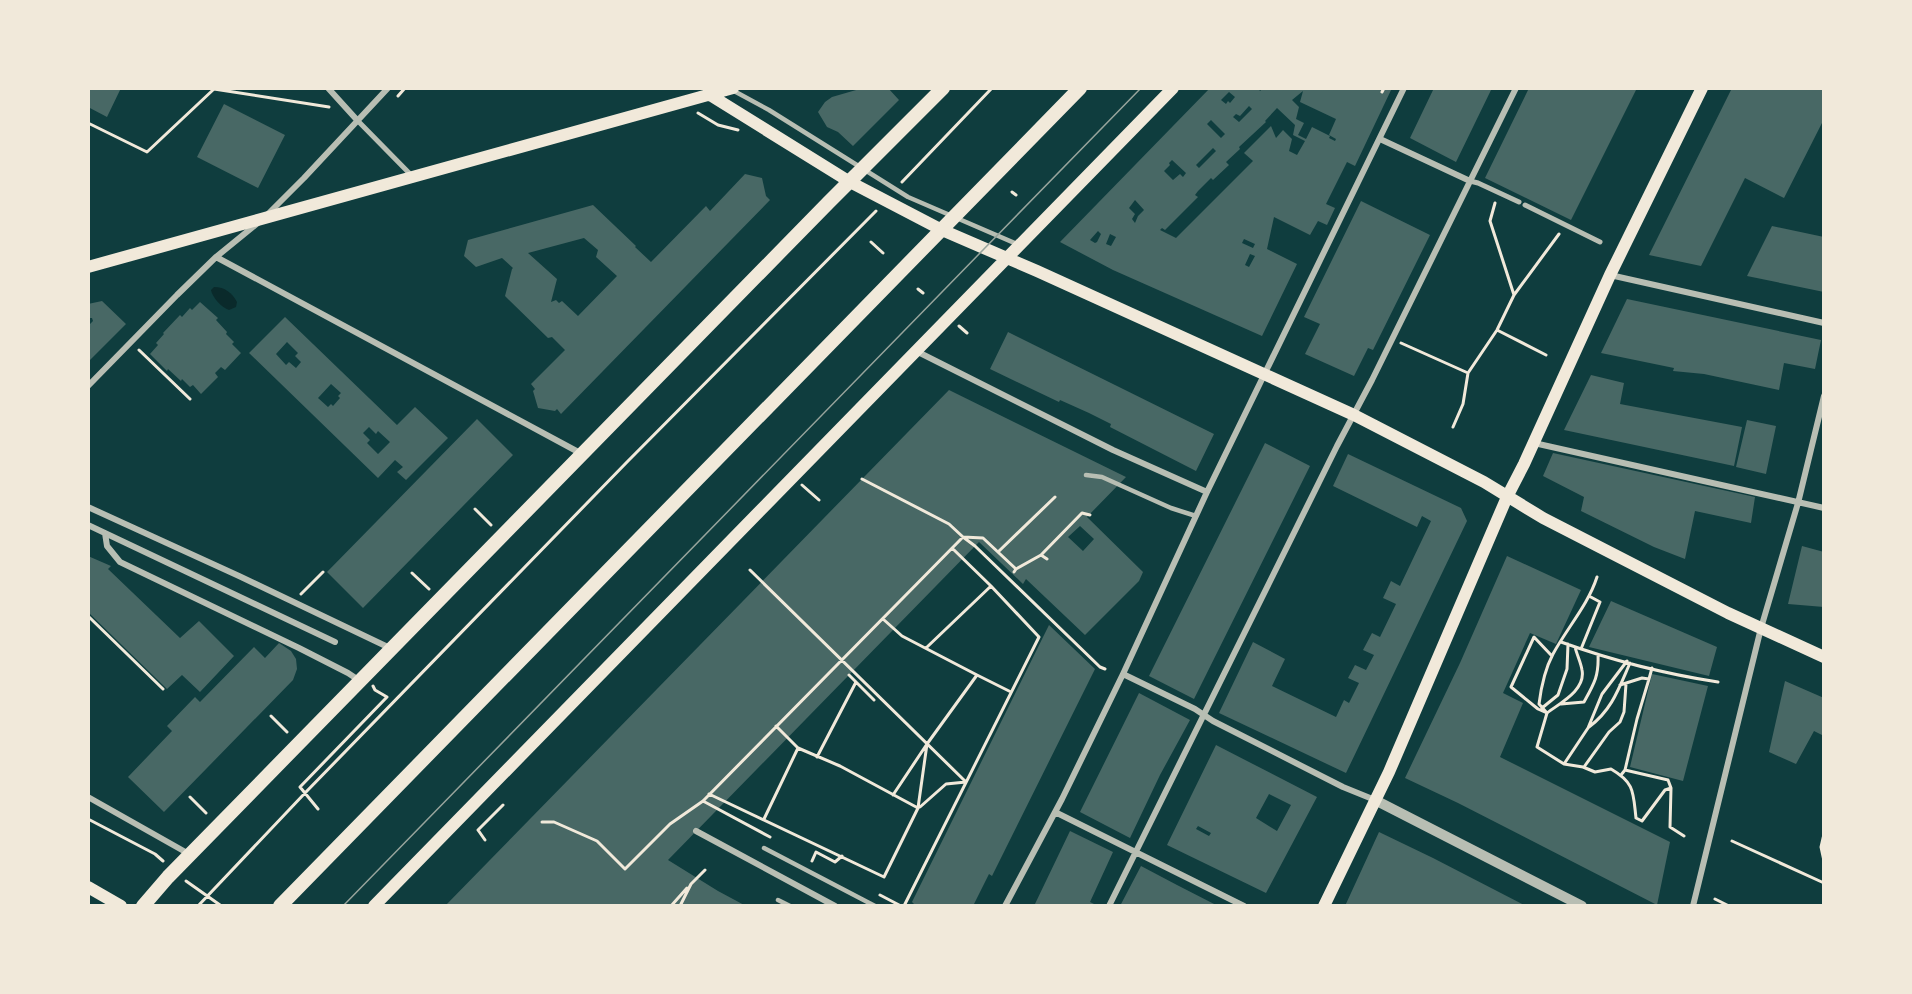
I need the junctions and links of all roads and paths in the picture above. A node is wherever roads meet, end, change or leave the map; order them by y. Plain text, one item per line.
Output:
1 (328, 88) edge
2 (388, 88) edge
3 (943, 88) edge
4 (992, 88) edge
5 (1080, 88) edge
6 (1173, 88) edge
7 (1404, 88) edge
8 (1516, 88) edge
9 (1702, 88) edge
10 (731, 89) edge
11 (705, 92) edge
12 (329, 107) dead end
13 (357, 120) junction
14 (88, 123) edge
15 (1380, 139) junction
16 (863, 169) junction
17 (413, 177) junction
18 (1470, 181) junction
19 (850, 182) junction
20 (899, 186) dead end
21 (1497, 192) junction
22 (872, 214) dead end
23 (955, 216) junction
24 (263, 219) junction
25 (1565, 226) junction
26 (942, 230) junction
27 (871, 242) dead end
28 (1600, 242) dead end
29 (1020, 246) junction
30 (883, 253) dead end
31 (216, 257) junction
32 (1008, 259) junction
33 (94, 266) edge
34 (1610, 275) junction
35 (918, 289) dead end
36 (923, 293) dead end
37 (1514, 295) junction
38 (1824, 323) edge
39 (956, 324) dead end
40 (1497, 330) junction
41 (967, 333) dead end
42 (1401, 343) dead end
43 (138, 349) dead end
44 (915, 351) junction
45 (1546, 355) dead end
46 (1468, 373) junction
47 (1264, 374) junction
48 (88, 386) edge
49 (1824, 396) edge
50 (190, 399) dead end
51 (1354, 415) junction
52 (1453, 427) dead end
53 (1534, 443) junction
54 (582, 454) junction
55 (1086, 475) dead end
56 (862, 479) dead end
57 (801, 484) dead end
58 (1207, 492) junction
59 (1055, 497) dead end
60 (1508, 497) junction
61 (819, 500) dead end
62 (1798, 502) junction
63 (88, 507) edge
64 (1824, 508) edge
65 (475, 509) dead end
66 (1090, 515) dead end
67 (1196, 516) junction
68 (88, 525) edge
69 (491, 525) dead end
70 (105, 533) junction
71 (963, 537) junction
72 (952, 548) junction
73 (998, 552) junction
74 (1041, 555) junction
75 (1047, 559) dead end
76 (750, 570) dead end
77 (322, 572) dead end
78 (412, 573) dead end
79 (1597, 577) dead end
80 (991, 586) junction
81 (429, 589) dead end
82 (1589, 596) junction
83 (293, 601) junction
84 (88, 616) edge
85 (883, 619) junction
86 (1761, 628) junction
87 (335, 642) dead end
88 (1561, 642) junction
89 (1568, 644) junction
90 (1575, 647) junction
91 (926, 648) junction
92 (392, 649) junction
93 (1581, 649) junction
94 (1598, 654) junction
95 (1552, 656) junction
96 (1824, 657) edge
97 (842, 661) junction
98 (1628, 662) junction
99 (1652, 668) junction
100 (1105, 669) dead end
101 (1123, 674) junction
102 (849, 675) dead end
103 (977, 675) junction
104 (1649, 679) junction
105 (366, 682) junction
106 (856, 682) junction
107 (1718, 682) dead end
108 (1626, 684) junction
109 (1620, 685) junction
110 (163, 689) dead end
111 (1011, 692) junction
112 (874, 700) dead end
113 (1559, 704) junction
114 (1542, 708) junction
115 (1547, 713) junction
116 (1205, 715) junction
117 (271, 716) dead end
118 (776, 726) junction
119 (1588, 728) junction
120 (287, 732) dead end
121 (927, 744) junction
122 (798, 748) junction
123 (817, 757) junction
124 (1564, 764) junction
125 (1583, 767) junction
126 (1625, 770) junction
127 (1621, 775) junction
128 (966, 782) junction
129 (1671, 788) junction
130 (305, 793) junction
131 (709, 794) junction
132 (893, 795) junction
133 (88, 797) edge
134 (190, 797) dead end
135 (1375, 800) junction
136 (503, 805) dead end
137 (918, 808) junction
138 (318, 809) dead end
139 (1055, 812) junction
140 (206, 813) dead end
141 (88, 819) edge
142 (764, 819) junction
143 (542, 822) dead end
144 (696, 831) dead end
145 (1824, 834) edge
146 (1684, 836) dead end
147 (485, 840) dead end
148 (1732, 841) dead end
149 (764, 848) dead end
150 (1136, 851) junction
151 (190, 855) junction
152 (842, 856) junction
153 (812, 861) dead end
154 (1824, 861) edge
155 (167, 864) dead end
156 (705, 870) dead end
157 (180, 877) dead end
158 (1824, 883) edge
159 (691, 884) junction
160 (88, 887) edge
161 (207, 895) junction
162 (1715, 899) dead end
163 (778, 900) dead end
164 (220, 905) edge
165 (121, 906) edge
166 (143, 906) edge
167 (198, 906) edge
168 (280, 906) edge
169 (374, 906) edge
170 (671, 906) edge
171 (680, 906) edge
172 (790, 906) edge
173 (835, 906) edge
174 (875, 906) edge
175 (904, 906) edge
176 (1005, 906) edge
177 (1109, 906) edge
178 (1244, 906) edge
179 (1324, 906) edge
180 (1582, 906) edge
181 (1693, 906) edge
182 (1729, 906) edge

1 - 13 street
2 - 13 street
3 - 16 main road
4 - 20 path
5 - 23 main road
6 - 29 main road
7 - 15 street
8 - 18 street
9 - 34 main road
10 - 11 main road
10 - 16 lane
11 - 17 main road
11 - 19 main road
12 - 14 path
13 - 17 street
13 - 24 street
15 - 18 street
15 - 47 street
16 - 19 main road
16 - 23 lane
17 - 24 main road
18 - 21 street
18 - 51 street
19 - 26 main road
19 - 54 main road
21 - 25 street
21 - 37 path
22 - 130 path
23 - 26 main road
23 - 29 lane
24 - 31 street
24 - 33 main road
25 - 28 street
25 - 37 path
26 - 32 main road
26 - 168 main road
27 - 30 path
29 - 32 main road
31 - 48 street
31 - 54 street
32 - 44 main road
32 - 47 main road
34 - 38 street
34 - 53 main road
35 - 36 path
37 - 40 path
39 - 41 path
40 - 45 path
40 - 46 path
42 - 46 path
43 - 50 path
44 - 58 street
44 - 169 main road
46 - 52 path
47 - 51 main road
47 - 58 street
49 - 62 street
51 - 60 main road
51 - 116 street
53 - 60 main road
53 - 62 street
54 - 92 main road
55 - 67 lane
56 - 71 path
57 - 61 path
58 - 67 street
59 - 73 path
60 - 86 main road
60 - 135 main road
62 - 64 street
62 - 86 street
63 - 83 street
65 - 69 path
66 - 74 path
67 - 101 street
68 - 70 street
70 - 87 street
70 - 105 street
71 - 72 path
71 - 73 path
71 - 100 path
72 - 80 path
72 - 85 path
73 - 74 path
74 - 75 path
76 - 97 path
77 - 83 path
78 - 81 path
79 - 82 path
80 - 91 path
80 - 111 path
82 - 88 path
82 - 93 path
83 - 92 street
84 - 110 path
85 - 91 path
85 - 97 path
86 - 96 main road
86 - 181 street
88 - 89 path
88 - 95 path
89 - 90 path
89 - 114 path
90 - 93 path
90 - 113 path
91 - 103 path
92 - 105 main road
93 - 94 path
94 - 98 path
94 - 113 path
95 - 114 path
95 - 115 path
97 - 118 path
97 - 121 path
98 - 99 path
98 - 109 path
98 - 119 path
99 - 104 path
99 - 107 path
101 - 116 street
101 - 139 street
102 - 106 path
103 - 111 path
103 - 121 path
104 - 108 path
104 - 126 path
105 - 130 path
105 - 151 main road
106 - 112 path
106 - 123 path
108 - 109 path
108 - 125 path
109 - 119 path
111 - 128 path
113 - 115 path
114 - 115 path
115 - 124 path
116 - 135 street
116 - 150 street
117 - 120 path
118 - 122 path
118 - 131 path
119 - 124 path
121 - 128 path
121 - 132 path
121 - 137 path
122 - 123 path
122 - 142 path
123 - 132 path
124 - 125 path
125 - 127 path
126 - 127 path
126 - 129 path
127 - 129 path
128 - 137 path
128 - 175 path
129 - 146 path
130 - 138 path
130 - 161 path
131 - 142 path
131 - 143 path
132 - 137 path
133 - 151 street
134 - 140 path
135 - 179 main road
135 - 180 street
136 - 147 path
137 - 152 path
139 - 150 street
139 - 176 street
141 - 155 path
142 - 152 path
144 - 173 street
145 - 154 path
148 - 158 path
149 - 174 lane
150 - 177 street
150 - 178 street
151 - 166 main road
152 - 153 path
156 - 159 path
157 - 161 path
159 - 170 path
159 - 171 path
160 - 165 main road
161 - 164 path
161 - 167 path
162 - 182 path
163 - 172 lane

